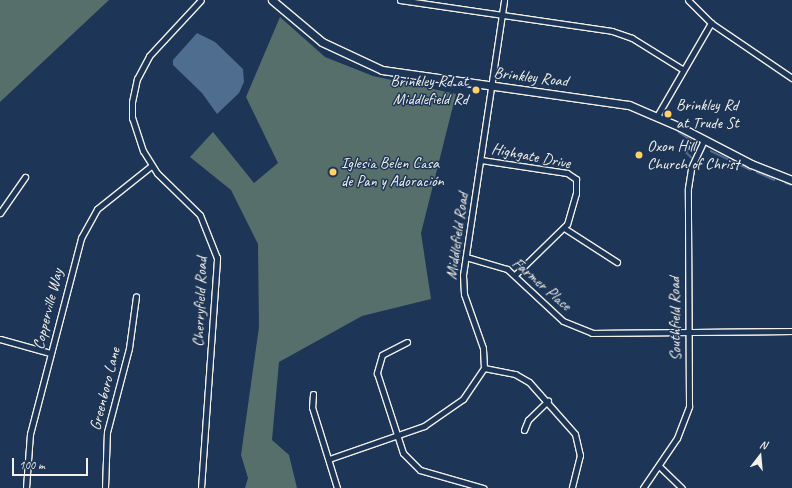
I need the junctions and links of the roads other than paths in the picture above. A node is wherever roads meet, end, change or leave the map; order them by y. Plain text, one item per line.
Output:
1 (202, 0) edge
2 (272, 0) edge
3 (400, 0) edge
4 (504, 0) edge
5 (688, 0) edge
6 (501, 15) junction
7 (711, 23) junction
8 (682, 68) junction
9 (792, 78) edge
10 (490, 86) junction
11 (657, 116) junction
12 (704, 140) junction
13 (481, 160) junction
14 (151, 166) junction
15 (25, 177) dead end
16 (792, 180) edge
17 (0, 213) edge
18 (564, 228) junction
19 (466, 257) junction
20 (617, 262) dead end
21 (515, 275) junction
22 (136, 296) dead end
23 (792, 331) edge
24 (688, 332) junction
25 (0, 339) edge
26 (407, 342) dead end
27 (50, 353) junction
28 (484, 368) junction
29 (314, 394) dead end
30 (548, 401) junction
31 (524, 430) dead end
32 (397, 437) junction
33 (329, 459) junction
34 (659, 466) junction
35 (26, 488) edge
36 (105, 488) edge
37 (200, 488) edge
38 (337, 488) edge
39 (483, 488) edge
40 (572, 488) edge
41 (643, 488) edge
42 (682, 488) edge

1 - 14 street, Cherryfield Road
2 - 10 main road, Brinkley Road
3 - 6 street
4 - 6 street, Middlefield Road
5 - 7 street
6 - 8 street
6 - 10 street, Middlefield Road
7 - 8 street
7 - 9 street
8 - 11 street
10 - 11 main road, Brinkley Road
10 - 13 street, Middlefield Road
11 - 12 main road, Brinkley Road
12 - 16 main road, Brinkley Road
12 - 24 street, Southfield Road
13 - 18 street, Highgate Drive
13 - 19 street, Middlefield Road
14 - 27 street, Copperville Way
14 - 37 street, Cherryfield Road
15 - 17 street
18 - 20 street
18 - 21 street, Highgate Drive
19 - 21 street, Farmer Place
19 - 28 street, Middlefield Road
21 - 24 street, Farmer Place
22 - 36 street, Greenboro Lane
23 - 24 street, Farmer Place
24 - 34 street, Southfield Road
25 - 27 street
26 - 32 street
27 - 35 street, Copperville Way
28 - 30 street
28 - 32 street
29 - 33 street
30 - 31 street
30 - 40 street
32 - 33 street
32 - 39 street
33 - 38 street
34 - 41 street, Southfield Road
34 - 42 street

